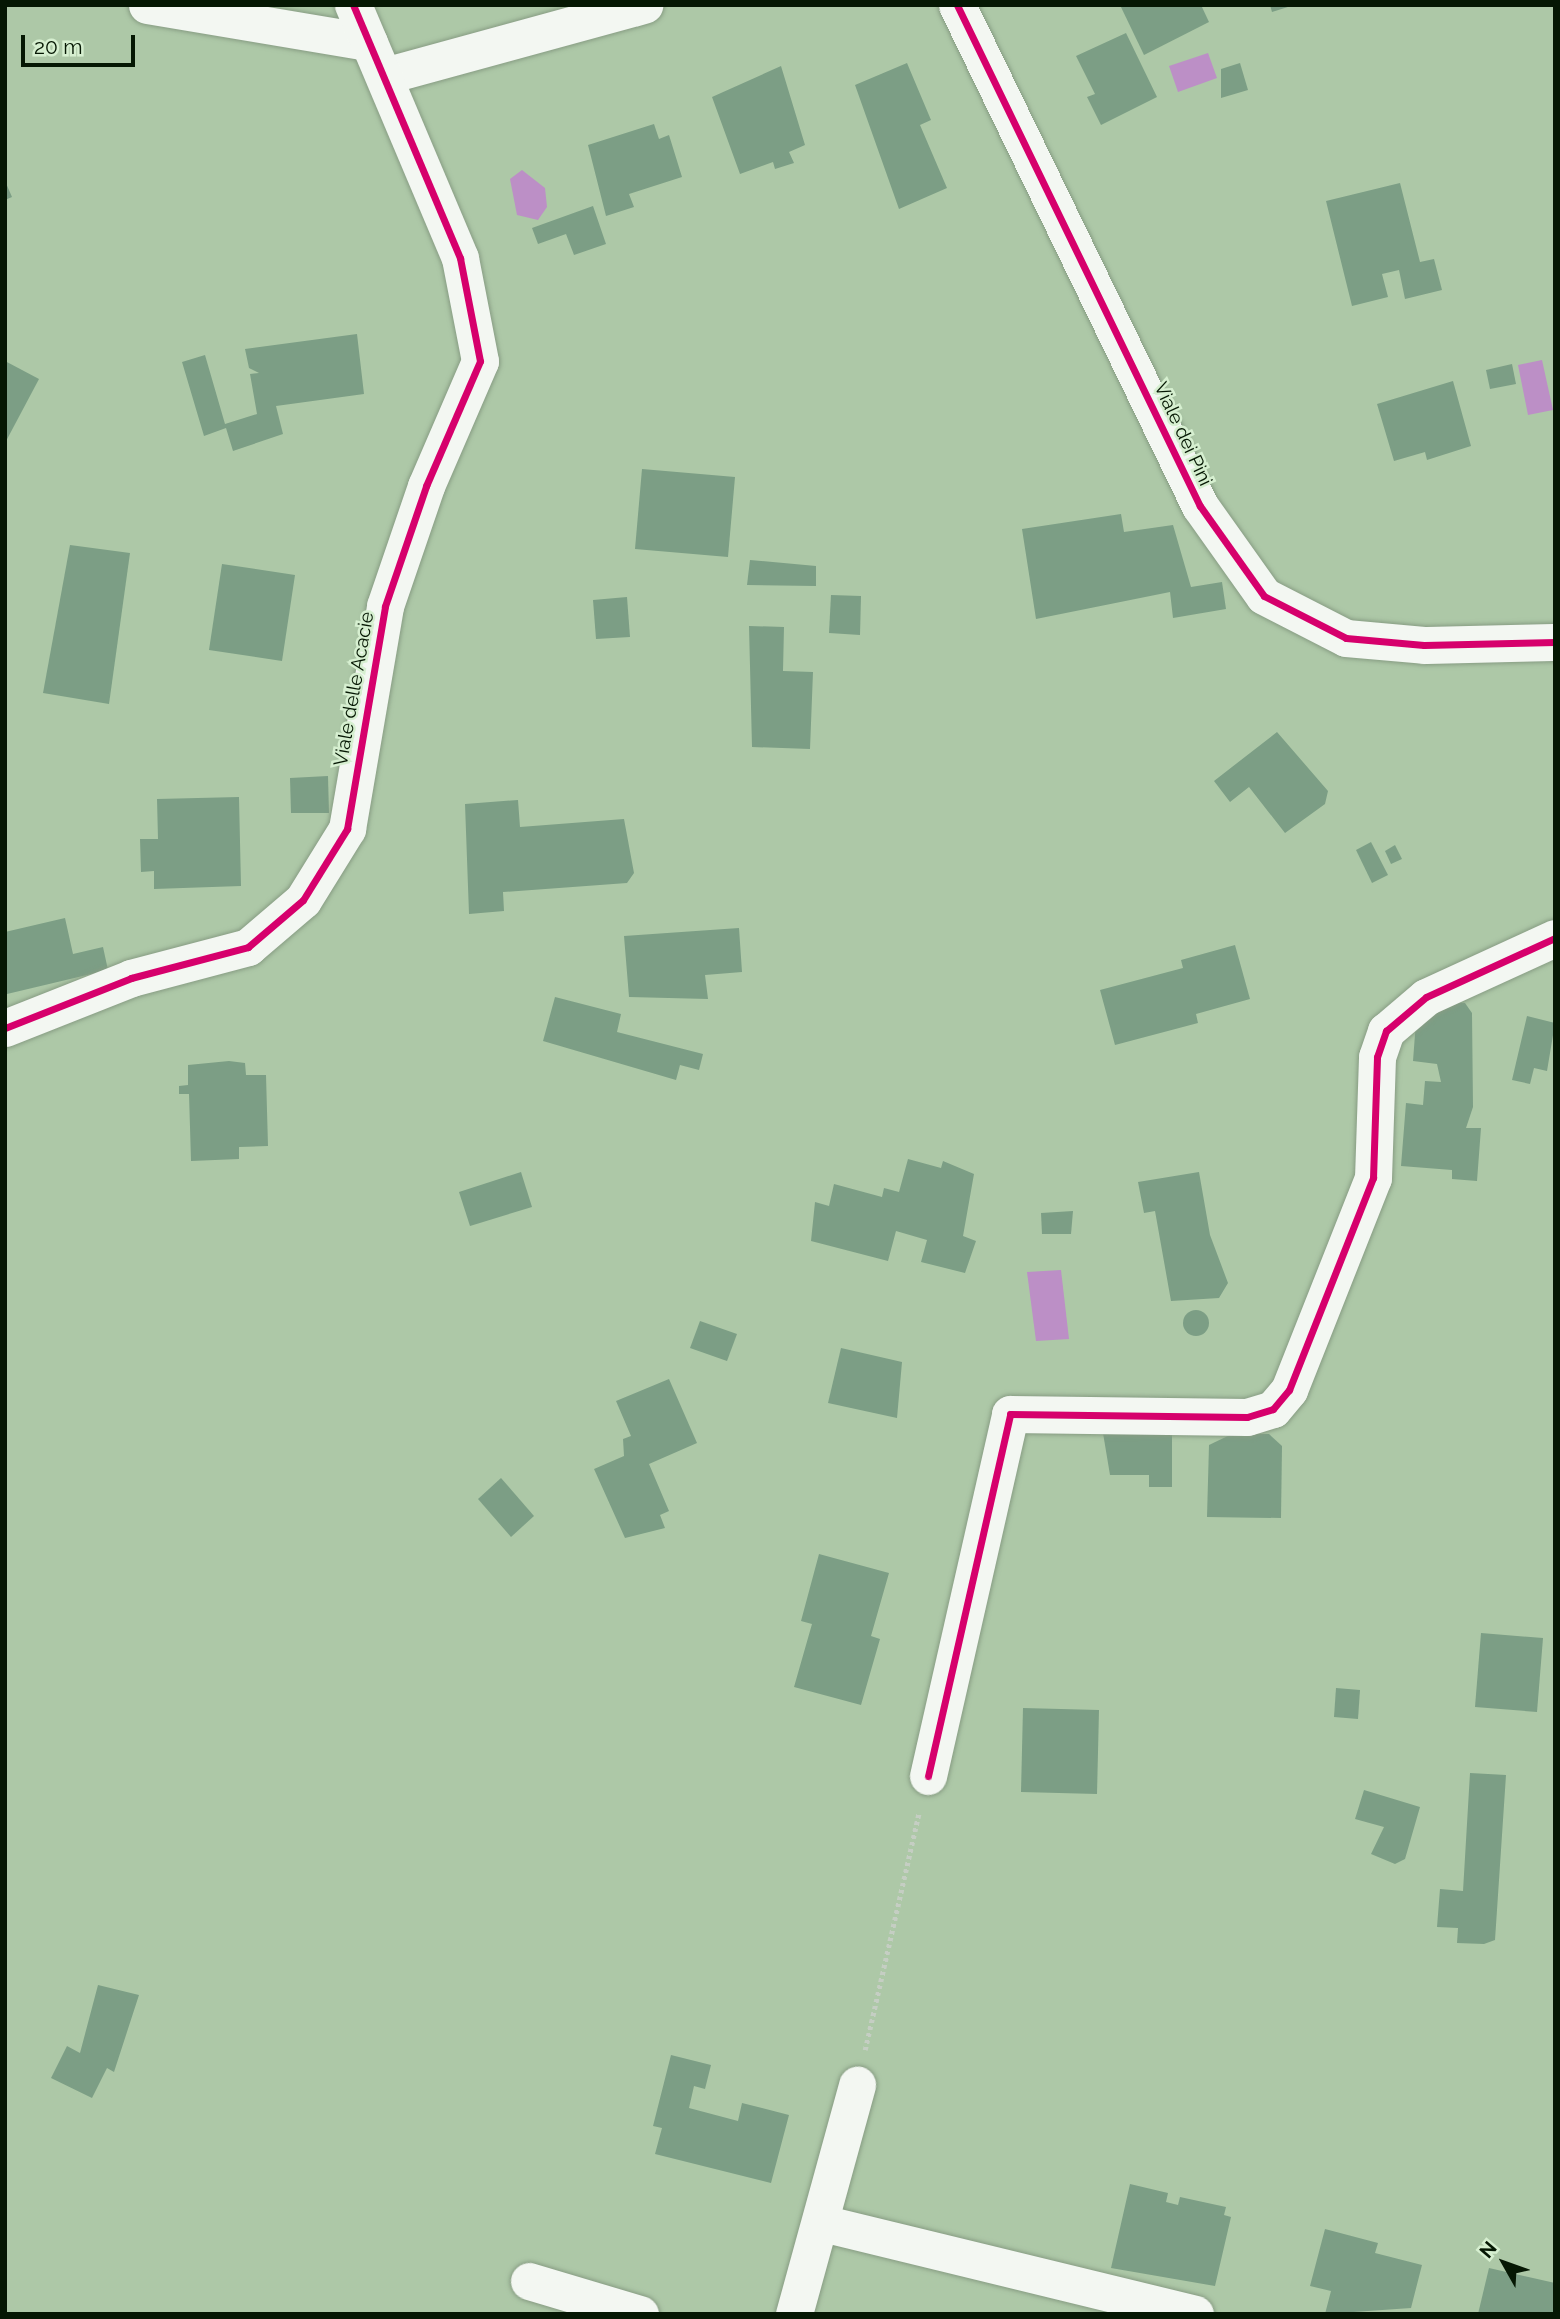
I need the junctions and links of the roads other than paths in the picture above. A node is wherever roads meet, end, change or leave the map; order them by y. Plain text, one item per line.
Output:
1 (147, 5) edge
2 (353, 5) edge
3 (644, 5) edge
4 (957, 5) edge
5 (369, 42) junction
6 (384, 76) junction
7 (1555, 642) edge
8 (1555, 938) edge
9 (5, 1028) edge
10 (928, 1776) road end
11 (857, 2085) road end
12 (822, 2223) junction
13 (529, 2281) dead end
14 (640, 2314) edge
15 (794, 2314) edge
16 (1195, 2314) edge

1 - 5 street
2 - 5 street, Viale delle Acacie
3 - 6 street
4 - 7 street, Viale dei Pini
5 - 6 street, Viale delle Acacie
6 - 9 street, Viale delle Acacie
8 - 10 street
11 - 12 street
12 - 15 street
12 - 16 street
13 - 14 street

